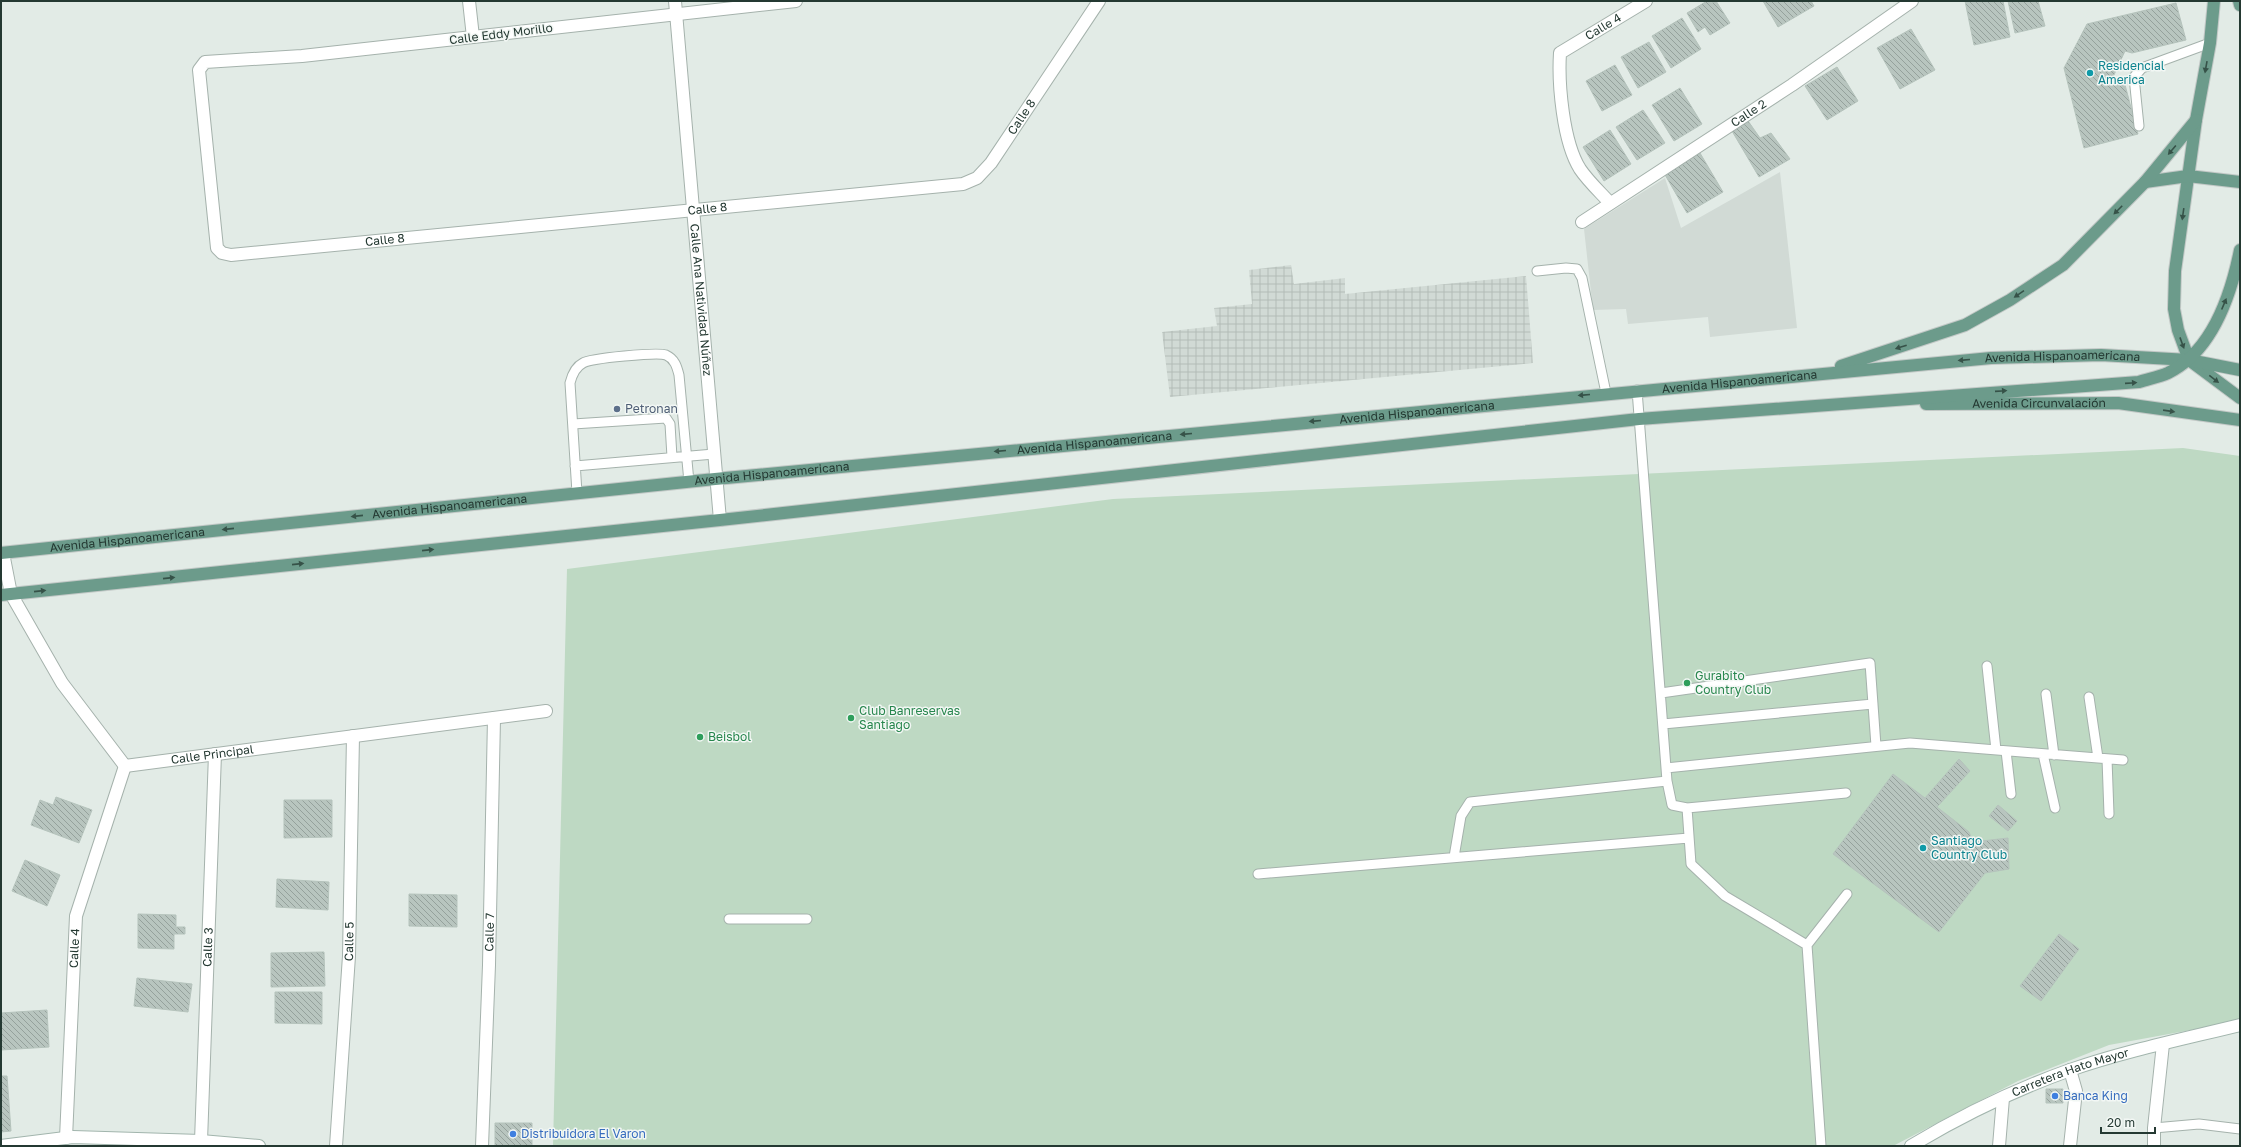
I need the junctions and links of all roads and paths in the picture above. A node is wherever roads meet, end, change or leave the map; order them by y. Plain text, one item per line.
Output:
1 (469, 1) edge
2 (796, 1) edge
3 (1099, 1) edge
4 (1646, 1) edge
5 (1912, 1) edge
6 (2214, 1) edge
7 (2239, 1) edge
8 (2240, 5) edge
9 (675, 7) edge
10 (473, 37) junction
11 (2210, 43) junction
12 (2196, 120) junction
13 (2139, 126) dead end
14 (2188, 176) junction
15 (2145, 182) junction
16 (2240, 182) edge
17 (1610, 203) junction
18 (694, 210) junction
19 (1582, 222) dead end
20 (2240, 250) edge
21 (222, 253) joint
22 (1537, 271) dead end
23 (2189, 360) junction
24 (2240, 370) edge
25 (1821, 373) junction
26 (1636, 390) junction
27 (1606, 393) junction
28 (2240, 398) edge
29 (1837, 404) junction
30 (1639, 419) junction
31 (2240, 420) edge
32 (573, 424) junction
33 (714, 454) junction
34 (686, 456) junction
35 (672, 457) junction
36 (575, 466) junction
37 (715, 479) junction
38 (690, 482) junction
39 (577, 493) junction
40 (720, 520) junction
41 (2, 553) edge
42 (6, 595) edge
43 (1987, 666) dead end
44 (1661, 693) junction
45 (2046, 694) dead end
46 (2089, 697) dead end
47 (1873, 704) junction
48 (546, 711) dead end
49 (494, 718) junction
50 (1663, 724) junction
51 (353, 736) junction
52 (1876, 746) junction
53 (1996, 750) junction
54 (2006, 751) junction
55 (215, 754) junction
56 (2043, 754) junction
57 (2054, 755) junction
58 (2102, 759) junction
59 (2123, 760) dead end
60 (125, 766) junction
61 (1666, 768) junction
62 (1667, 781) junction
63 (1846, 793) dead end
64 (2011, 794) dead end
65 (1687, 808) junction
66 (2055, 808) dead end
67 (2109, 814) dead end
68 (1689, 838) junction
69 (1454, 857) junction
70 (1258, 874) dead end
71 (1847, 894) dead end
72 (729, 919) dead end
73 (807, 919) dead end
74 (1807, 945) junction
75 (2240, 1026) edge
76 (2162, 1044) junction
77 (2070, 1070) junction
78 (2003, 1098) junction
79 (2154, 1128) junction
80 (2240, 1129) edge
81 (66, 1138) junction
82 (200, 1141) junction
83 (1917, 1144) edge
84 (1, 1146) edge
85 (259, 1146) edge
86 (336, 1146) edge
87 (482, 1146) edge
88 (1821, 1146) edge
89 (1999, 1146) edge
90 (2070, 1146) edge
91 (2154, 1146) edge

1 - 10 street
2 - 9 street, Calle Eddy Morillo
3 - 18 street, Calle 8
4 - 17 street, Calle 4
5 - 17 street, Calle 2
6 - 11 main road
7 - 8 main road
9 - 10 street, Calle Eddy Morillo
9 - 18 street, Calle Ana Natividad Núñez
10 - 21 street, Calle Eddy Morillo
11 -> 12 main road
11 - 13 lane
12 - 14 main road
12 -> 15 main road
14 - 15 main road
14 - 16 main road
14 -> 23 main road
15 -> 25 main road
17 - 19 street, Calle 2
18 - 21 street, Calle 8
18 - 33 street, Calle Ana Natividad Núñez
23 -> 20 main road
22 - 27 lane
23 - 24 main road, Avenida Hispanoamericana
23 -> 25 main road, Avenida Hispanoamericana
23 -> 28 main road
29 -> 23 main road
25 - 26 main road, Avenida Hispanoamericana
26 - 27 main road, Avenida Hispanoamericana
26 - 30 lane
27 -> 37 main road, Avenida Hispanoamericana
29 - 30 main road
29 -> 31 main road, Avenida Circunvalación
30 - 40 main road
30 - 44 lane
32 - 34 lane
32 - 35 lane
32 - 36 lane
33 - 34 lane
33 - 37 street, Calle Ana Natividad Núñez
34 - 35 lane
34 - 38 lane
35 - 36 lane
36 - 39 lane
37 - 38 main road, Avenida Hispanoamericana
37 - 40 street, Calle Ana Natividad Núñez
38 - 39 main road, Avenida Hispanoamericana
39 -> 41 main road, Avenida Hispanoamericana
42 -> 40 main road
41 - 42 street
42 - 60 street
43 - 53 lane
44 - 47 lane
44 - 50 lane
45 - 57 lane
46 - 58 lane
47 - 50 lane
47 - 52 lane
48 - 49 street, Calle Principal
49 - 51 street, Calle Principal
49 - 87 street, Calle 7
50 - 61 lane
51 - 55 street, Calle Principal
51 - 86 street, Calle 5
52 - 53 lane
52 - 61 lane
53 - 54 lane
54 - 56 lane
54 - 64 lane
55 - 60 street, Calle Principal
55 - 82 street, Calle 3
56 - 57 lane
56 - 66 lane
57 - 58 lane
58 - 59 lane
58 - 67 lane
60 - 81 street, Calle 4
61 - 62 lane
62 - 65 lane
62 - 69 lane
63 - 65 lane
65 - 68 lane
68 - 69 lane
68 - 74 lane
69 - 70 lane
71 - 74 lane
72 - 73 lane
74 - 88 lane
75 - 76 street, Carretera Hato Mayor
76 - 77 street, Carretera Hato Mayor
76 - 79 street
77 - 78 street, Carretera Hato Mayor
77 - 90 street
78 - 83 street, Carretera Hato Mayor
78 - 89 street
79 - 80 lane
79 - 91 street
81 - 82 street
81 - 84 street
82 - 85 street

